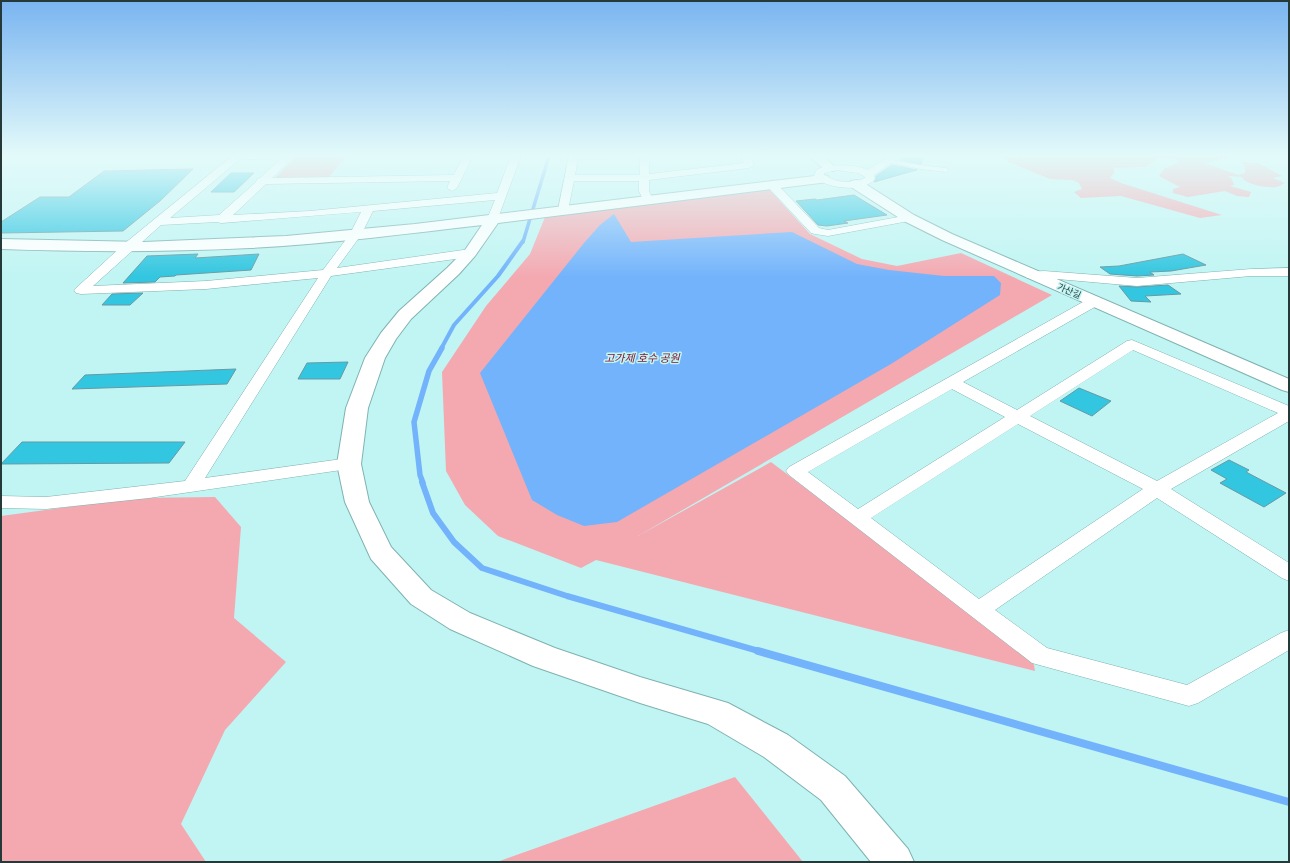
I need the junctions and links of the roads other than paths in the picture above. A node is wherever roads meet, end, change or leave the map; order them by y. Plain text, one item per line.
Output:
1 (190, 196) edge
2 (245, 196) edge
3 (449, 196) edge
4 (505, 196) edge
5 (564, 196) edge
6 (646, 196) edge
7 (679, 196) edge
8 (783, 196) edge
9 (883, 196) edge
10 (447, 200) junction
11 (648, 200) junction
12 (369, 208) junction
13 (501, 211) junction
14 (559, 211) junction
15 (909, 218) junction
16 (221, 220) junction
17 (159, 222) junction
18 (355, 235) junction
19 (1, 244) edge
20 (128, 247) junction
21 (470, 253) junction
22 (1289, 272) edge
23 (327, 273) junction
24 (1031, 275) junction
25 (1095, 301) junction
26 (951, 382) junction
27 (1289, 386) edge
28 (1289, 413) edge
29 (1017, 417) junction
30 (349, 464) junction
31 (190, 487) junction
32 (1157, 489) junction
33 (1, 502) edge
34 (857, 518) junction
35 (1289, 573) edge
36 (979, 610) junction
37 (1289, 639) edge
38 (895, 862) edge

1 - 17 street
2 - 16 street
3 - 10 street
4 - 13 street
5 - 14 street
6 - 11 street
7 - 11 street
8 - 15 street
9 - 15 street, 가산길
10 - 12 street
10 - 13 street
11 - 14 street
12 - 16 street
12 - 18 street
13 - 14 street
13 - 18 street
13 - 21 street
15 - 24 street, 가산길
16 - 17 street
17 - 20 street
18 - 20 street
18 - 23 street
19 - 20 street
20 - 23 street
21 - 23 street
21 - 30 street
22 - 24 street
23 - 31 street
24 - 25 street, 가산길
25 - 26 street
25 - 27 street, 가산길
26 - 29 street
26 - 34 street
28 - 29 street
28 - 32 street
29 - 32 street
29 - 34 street
30 - 31 street
30 - 38 street
31 - 33 street
32 - 35 street
32 - 36 street
34 - 36 street
36 - 37 street

